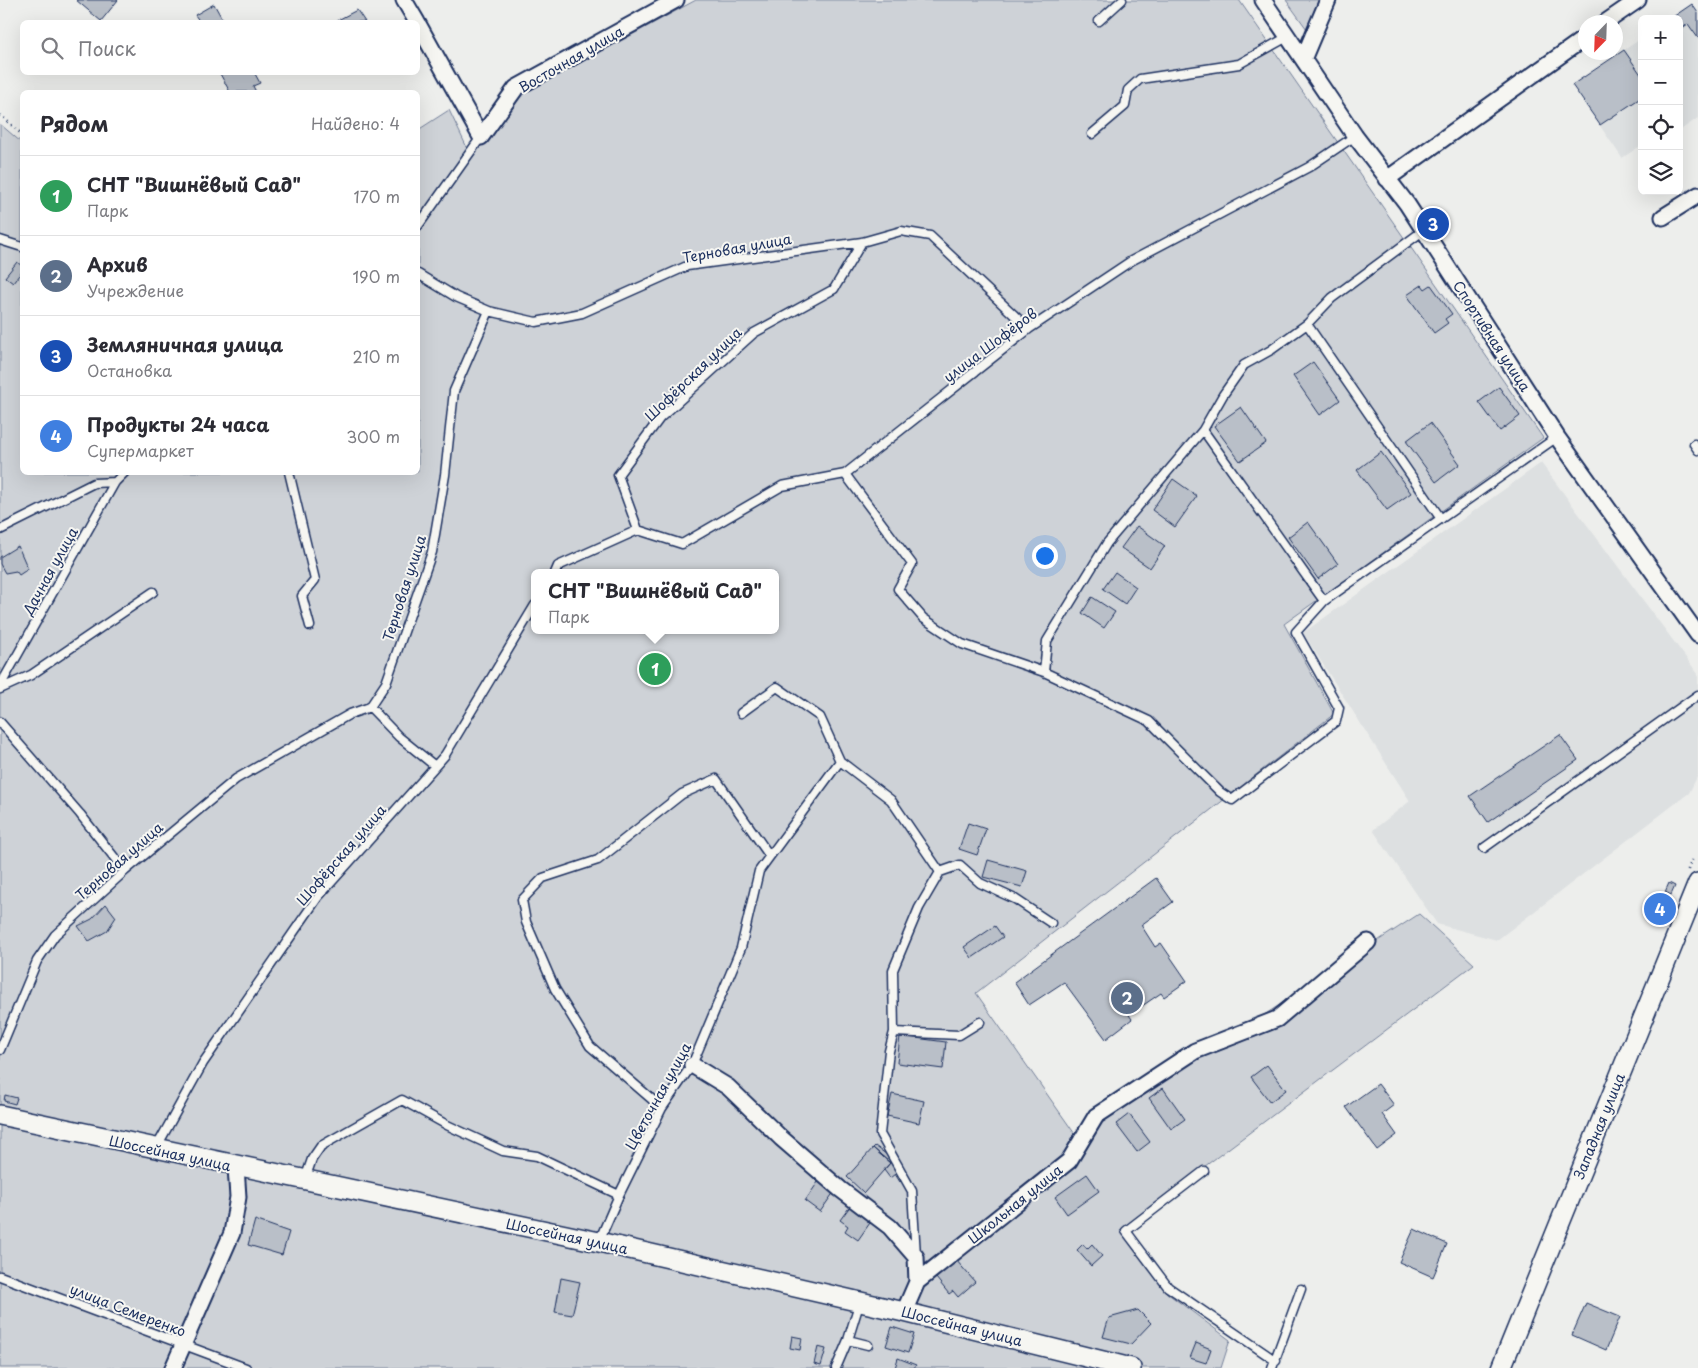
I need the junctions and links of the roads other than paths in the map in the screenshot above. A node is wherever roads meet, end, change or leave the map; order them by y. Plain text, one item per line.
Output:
1 (404, 0) edge
2 (676, 0) edge
3 (1122, 0) edge
4 (1264, 0) edge
5 (1328, 0) edge
6 (1638, 0) edge
7 (1616, 15) edge
8 (415, 20) edge
9 (1099, 21) dead end
10 (420, 28) edge
11 (1289, 36) junction
12 (1578, 43) edge
13 (1304, 57) junction
14 (1092, 134) dead end
15 (1355, 136) junction
16 (481, 137) junction
17 (1388, 179) junction
18 (1698, 195) edge
19 (1662, 217) dead end
20 (420, 223) edge
21 (1424, 230) junction
22 (0, 240) edge
23 (862, 242) junction
24 (20, 246) edge
25 (420, 275) edge
26 (489, 311) junction
27 (1307, 324) junction
28 (1029, 329) junction
29 (1202, 430) junction
30 (1557, 437) junction
31 (845, 474) junction
32 (122, 475) edge
33 (289, 475) edge
34 (115, 482) junction
35 (1441, 519) junction
36 (0, 530) edge
37 (638, 530) junction
38 (557, 569) edge
39 (153, 592) dead end
40 (1324, 601) junction
41 (531, 612) edge
42 (310, 626) dead end
43 (1698, 635) edge
44 (1044, 672) junction
45 (0, 687) edge
46 (1698, 695) edge
47 (370, 707) junction
48 (741, 713) dead end
49 (0, 722) edge
50 (840, 761) junction
51 (435, 766) junction
52 (1484, 848) dead end
53 (769, 855) junction
54 (125, 871) junction
55 (940, 872) junction
56 (1698, 883) edge
57 (1051, 923) dead end
58 (1368, 942) dead end
59 (980, 1022) dead end
60 (894, 1032) junction
61 (0, 1050) edge
62 (692, 1065) junction
63 (662, 1108) junction
64 (0, 1115) edge
65 (155, 1150) junction
66 (236, 1167) junction
67 (1204, 1171) dead end
68 (304, 1181) junction
69 (619, 1195) junction
70 (599, 1242) junction
71 (916, 1257) junction
72 (0, 1276) edge
73 (918, 1282) junction
74 (1302, 1289) dead end
75 (860, 1302) junction
76 (904, 1312) junction
77 (848, 1340) junction
78 (182, 1344) junction
79 (868, 1345) dead end
80 (1274, 1365) edge
81 (1110, 1366) edge
82 (173, 1368) edge
83 (246, 1368) edge
84 (836, 1368) edge
85 (1131, 1368) edge
86 (1501, 1368) edge

1 - 8 street
2 - 16 street, Восточная улица
3 - 9 lane
4 - 11 street, Спортивная улица
5 - 13 street
6 - 7 street
10 - 16 street
11 - 13 street, Спортивная улица
11 - 14 lane
12 - 17 street
13 - 15 street, Спортивная улица
15 - 17 street, Спортивная улица
15 - 28 lane, улица Шофёров
16 - 20 lane
17 - 21 street, Спортивная улица
18 - 19 street
21 - 27 lane
21 - 30 street, Спортивная улица
22 - 24 lane
23 - 26 lane, Терновая улица
23 - 28 lane, Терновая улица
23 - 37 lane, Шофёрская улица
25 - 26 lane
26 - 47 lane, Терновая улица
27 - 29 lane
27 - 35 lane
28 - 31 lane, улица Шофёров
29 - 40 lane
29 - 44 lane
30 - 35 lane
30 - 43 street, Спортивная улица
31 - 37 lane, улица Шофёров
31 - 44 lane
32 - 34 lane, Дачная улица
33 - 42 lane
34 - 36 lane
34 - 45 lane, Дачная улица
35 - 40 lane
37 - 38 lane
39 - 45 lane, Дачная улица
40 - 44 lane
41 - 51 lane, Шофёрская улица
46 - 52 lane
47 - 51 lane
47 - 54 lane, Терновая улица
48 - 50 lane
49 - 54 lane
50 - 53 lane, Цветочная улица
50 - 55 lane
51 - 65 lane, Шофёрская улица
53 - 62 lane, Цветочная улица
53 - 63 lane
54 - 61 lane, Терновая улица
55 - 57 lane
55 - 60 lane
56 - 86 street, Западная улица
58 - 73 street, Школьная улица
59 - 60 lane
60 - 71 lane
62 - 63 lane, Цветочная улица
62 - 71 street
63 - 69 lane, Цветочная улица
64 - 65 street, Шоссейная улица
65 - 66 street, Шоссейная улица
66 - 68 street, Шоссейная улица
66 - 78 street
67 - 80 lane
68 - 69 lane
68 - 70 street, Шоссейная улица
69 - 70 lane, Цветочная улица
70 - 75 street, Шоссейная улица
71 - 73 street
72 - 78 lane, улица Семеренко
73 - 76 street
74 - 80 lane
75 - 76 street, Шоссейная улица
75 - 77 lane
76 - 81 street, Шоссейная улица
77 - 79 lane
77 - 84 lane
78 - 82 street
78 - 83 lane, улица Семеренко
81 - 85 street, Шоссейная улица

